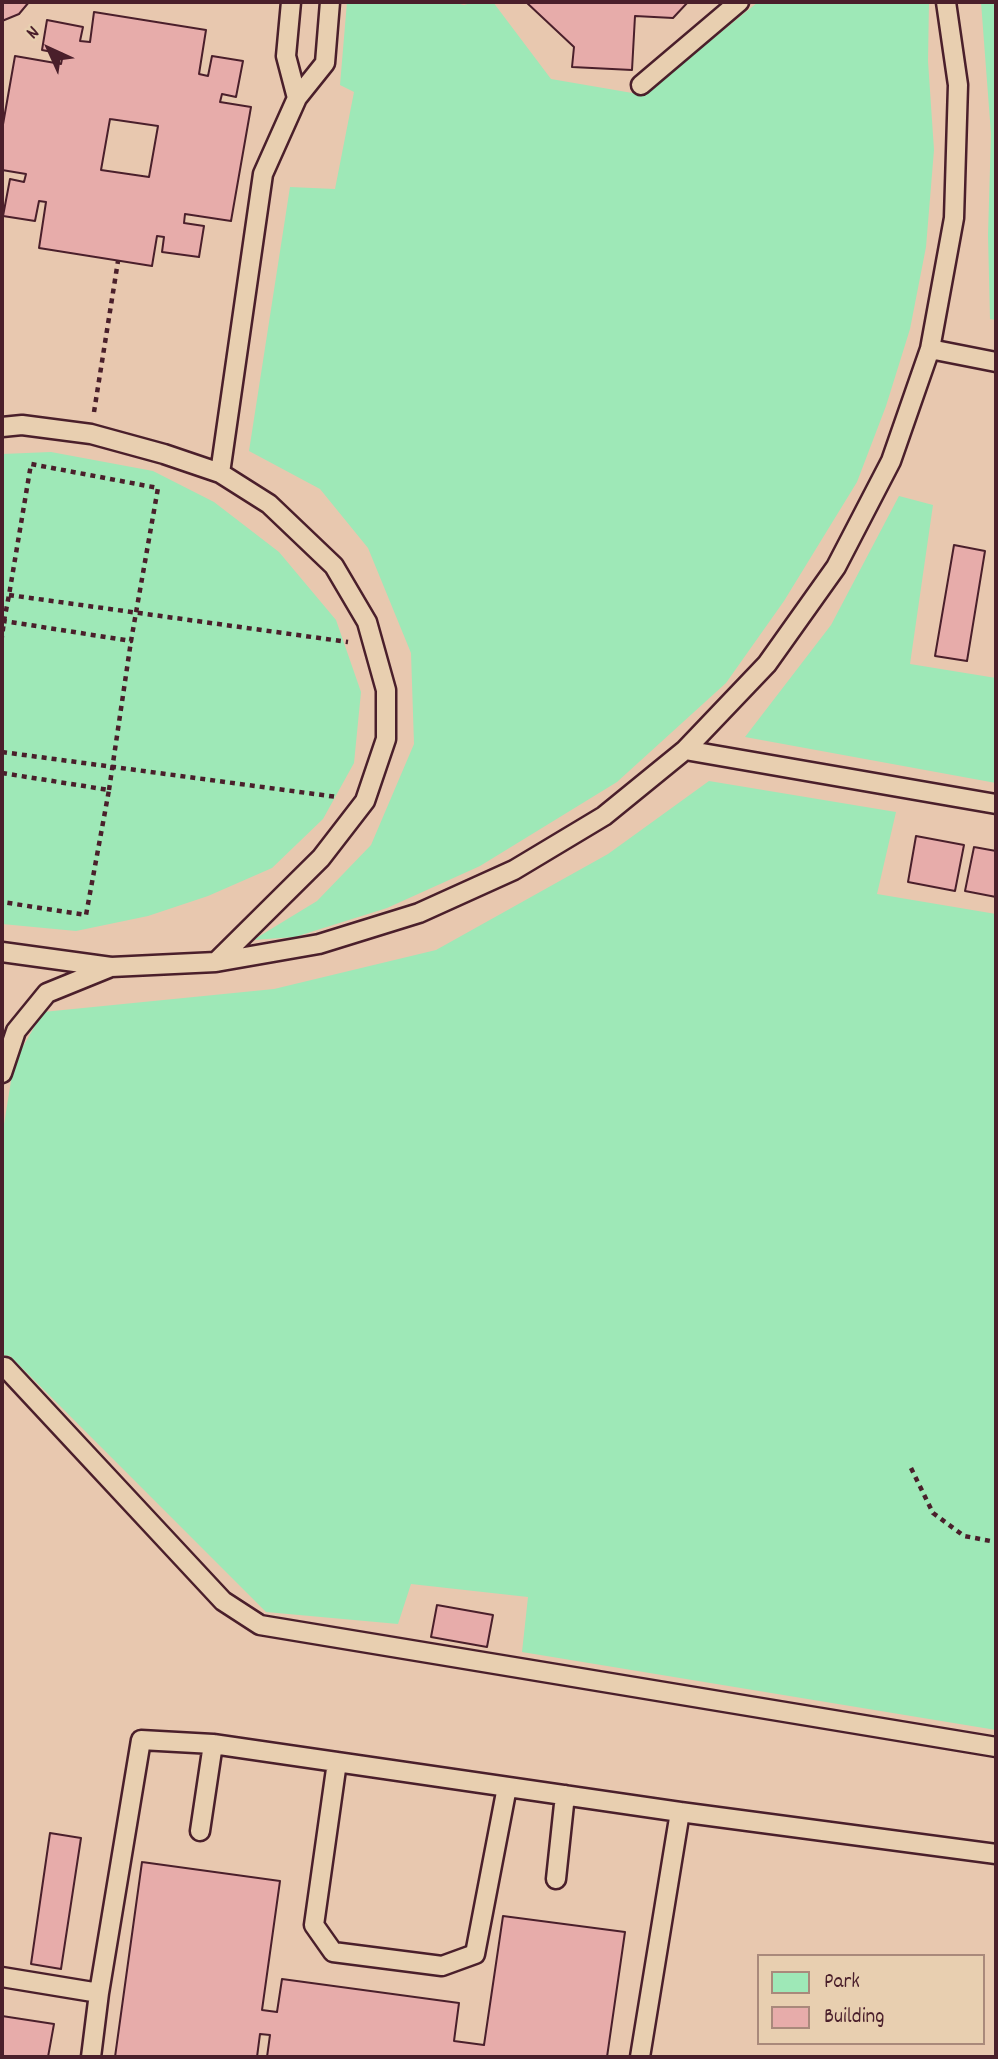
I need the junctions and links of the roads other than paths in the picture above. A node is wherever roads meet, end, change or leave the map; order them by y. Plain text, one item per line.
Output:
1 (291, 2) edge
2 (330, 2) edge
3 (739, 2) edge
4 (946, 2) edge
5 (641, 85) dead end
6 (297, 98) junction
7 (930, 349) junction
8 (996, 362) edge
9 (2, 427) edge
10 (220, 473) junction
11 (685, 750) junction
12 (996, 804) edge
13 (2, 952) edge
14 (216, 962) junction
15 (111, 967) junction
16 (2, 1073) edge
17 (2, 1367) edge
18 (213, 1744) junction
19 (996, 1747) edge
20 (337, 1762) junction
21 (507, 1787) junction
22 (565, 1795) junction
23 (680, 1812) junction
24 (200, 1831) dead end
25 (996, 1854) edge
26 (556, 1879) dead end
27 (2, 1977) edge
28 (99, 1993) junction
29 (91, 2057) edge
30 (640, 2057) edge

1 - 6 lane
2 - 6 lane
3 - 5 lane
4 - 7 lane
6 - 10 lane
7 - 8 lane
7 - 11 lane
9 - 10 lane
10 - 14 lane
11 - 12 lane
11 - 14 lane
13 - 15 lane
14 - 15 lane
15 - 16 lane
17 - 19 lane
18 - 20 lane
18 - 24 lane
18 - 28 lane
20 - 21 lane
20 - 21 lane
21 - 22 lane
22 - 23 lane
22 - 26 lane
23 - 25 lane
23 - 30 lane
27 - 28 lane
28 - 29 lane

